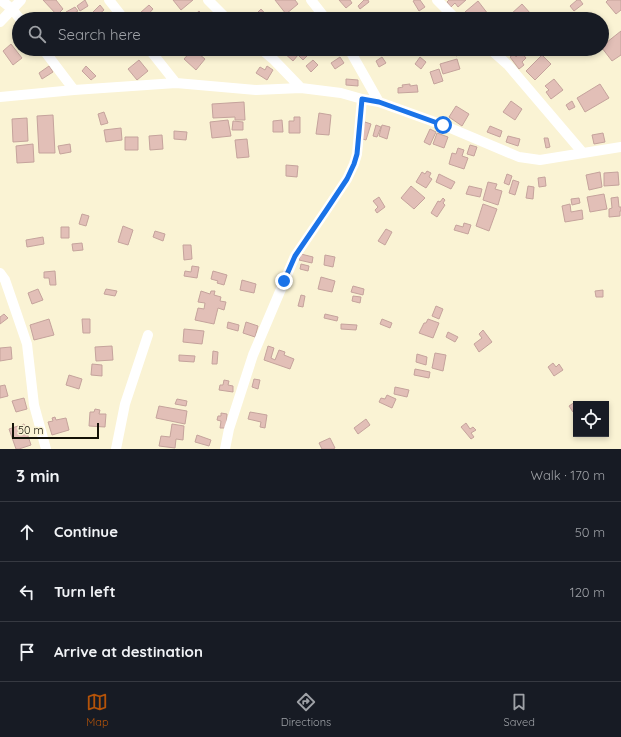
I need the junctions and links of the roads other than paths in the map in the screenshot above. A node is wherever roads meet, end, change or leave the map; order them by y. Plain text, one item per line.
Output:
1 (1, 0) edge
2 (21, 0) edge
3 (109, 0) edge
4 (208, 0) edge
5 (311, 0) edge
6 (437, 0) edge
7 (12, 9) junction
8 (14, 12) edge
9 (118, 12) edge
10 (220, 12) edge
11 (320, 12) edge
12 (449, 12) edge
13 (0, 22) edge
14 (48, 56) edge
15 (155, 56) edge
16 (269, 56) edge
17 (353, 56) edge
18 (498, 56) edge
19 (176, 83) junction
20 (301, 88) junction
21 (74, 90) junction
22 (0, 97) edge
23 (362, 99) junction
24 (379, 102) junction
25 (621, 147) edge
26 (583, 153) junction
27 (0, 273) edge
28 (148, 335) dead end
29 (46, 449) edge
30 (116, 449) edge
31 (225, 449) edge

1 - 7 street
2 - 7 street
3 - 9 street
4 - 10 street
5 - 11 street
6 - 12 street
7 - 8 street
7 - 13 street
14 - 21 street
15 - 19 street
16 - 20 street
17 - 24 street
18 - 26 street
19 - 20 street
19 - 21 street
20 - 23 street
21 - 22 street
23 - 24 street
23 - 31 street
24 - 26 street
25 - 26 street
27 - 29 street
28 - 30 street

